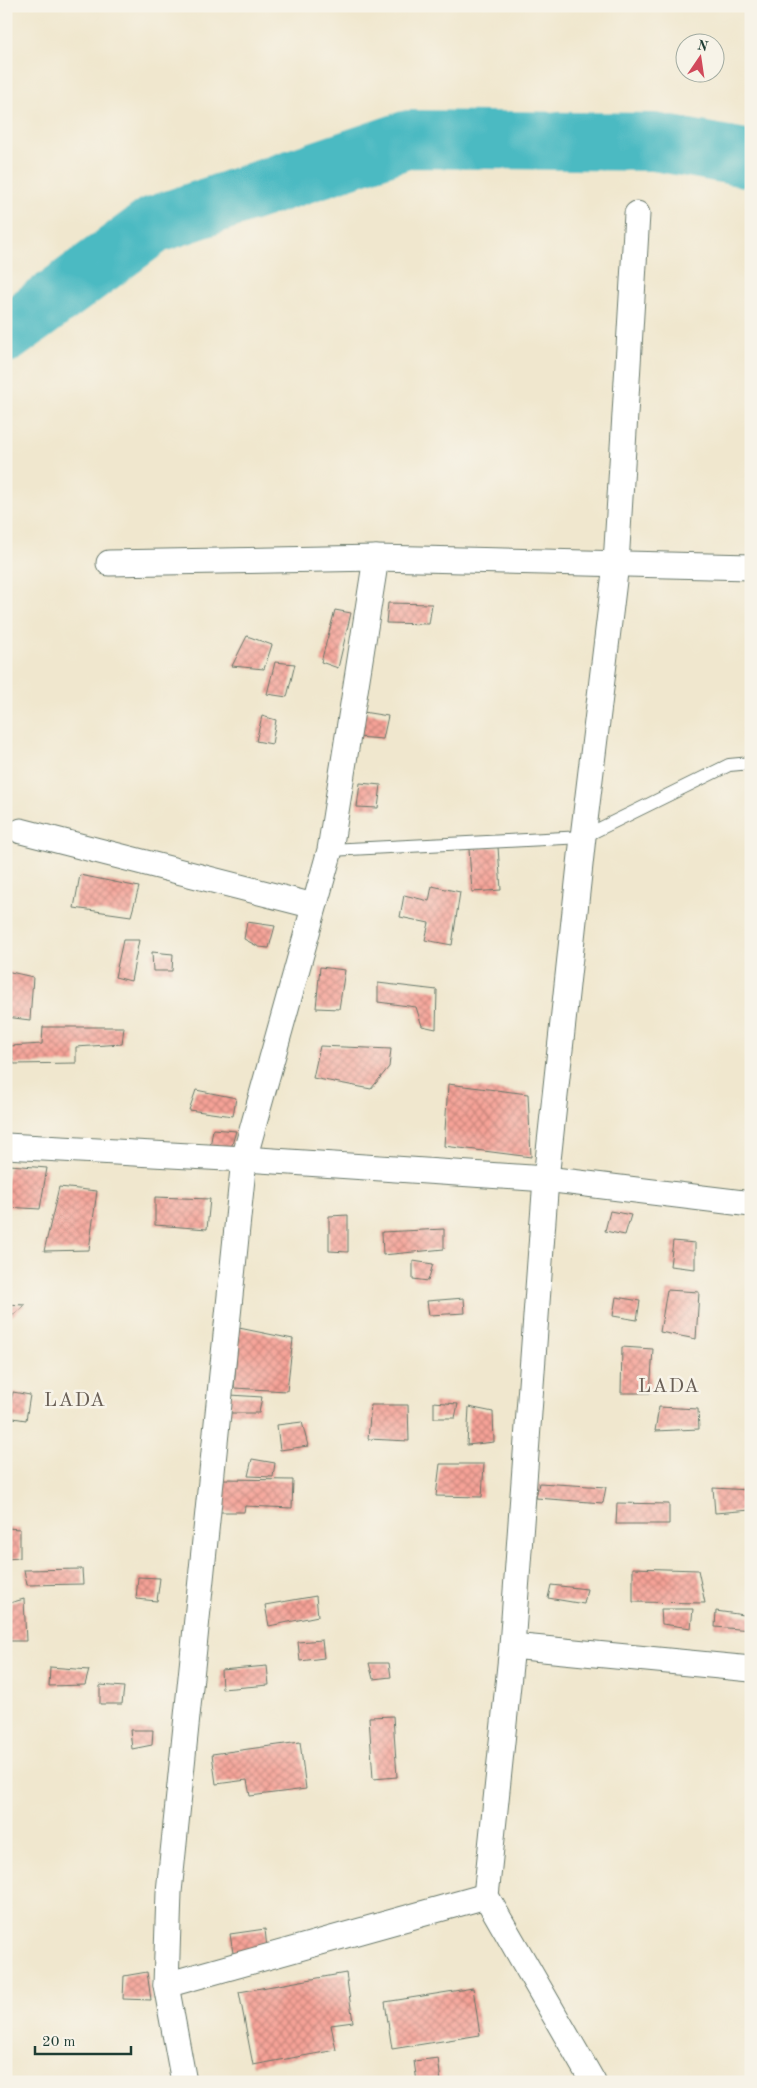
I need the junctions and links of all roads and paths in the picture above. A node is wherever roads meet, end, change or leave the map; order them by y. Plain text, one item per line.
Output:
1 (637, 214) dead end
2 (376, 558) junction
3 (109, 563) dead end
4 (616, 564) junction
5 (751, 567) edge
6 (751, 764) edge
7 (21, 832) dead end
8 (583, 837) junction
9 (330, 850) junction
10 (314, 906) junction
11 (6, 1146) edge
12 (244, 1159) junction
13 (546, 1179) junction
14 (751, 1204) edge
15 (512, 1646) junction
16 (751, 1669) edge
17 (486, 1896) junction
18 (166, 1985) junction
19 (184, 2082) edge
20 (593, 2082) edge

1 - 4 street
2 - 3 street
2 - 4 street
2 - 9 street
4 - 5 street
4 - 8 street
6 - 8 lane
7 - 10 street
8 - 9 lane
8 - 13 street
9 - 10 street
10 - 12 street
11 - 12 street
12 - 13 street
12 - 18 street
13 - 14 street
13 - 15 street
15 - 16 street
15 - 17 street
17 - 18 street
17 - 20 street
18 - 19 street

